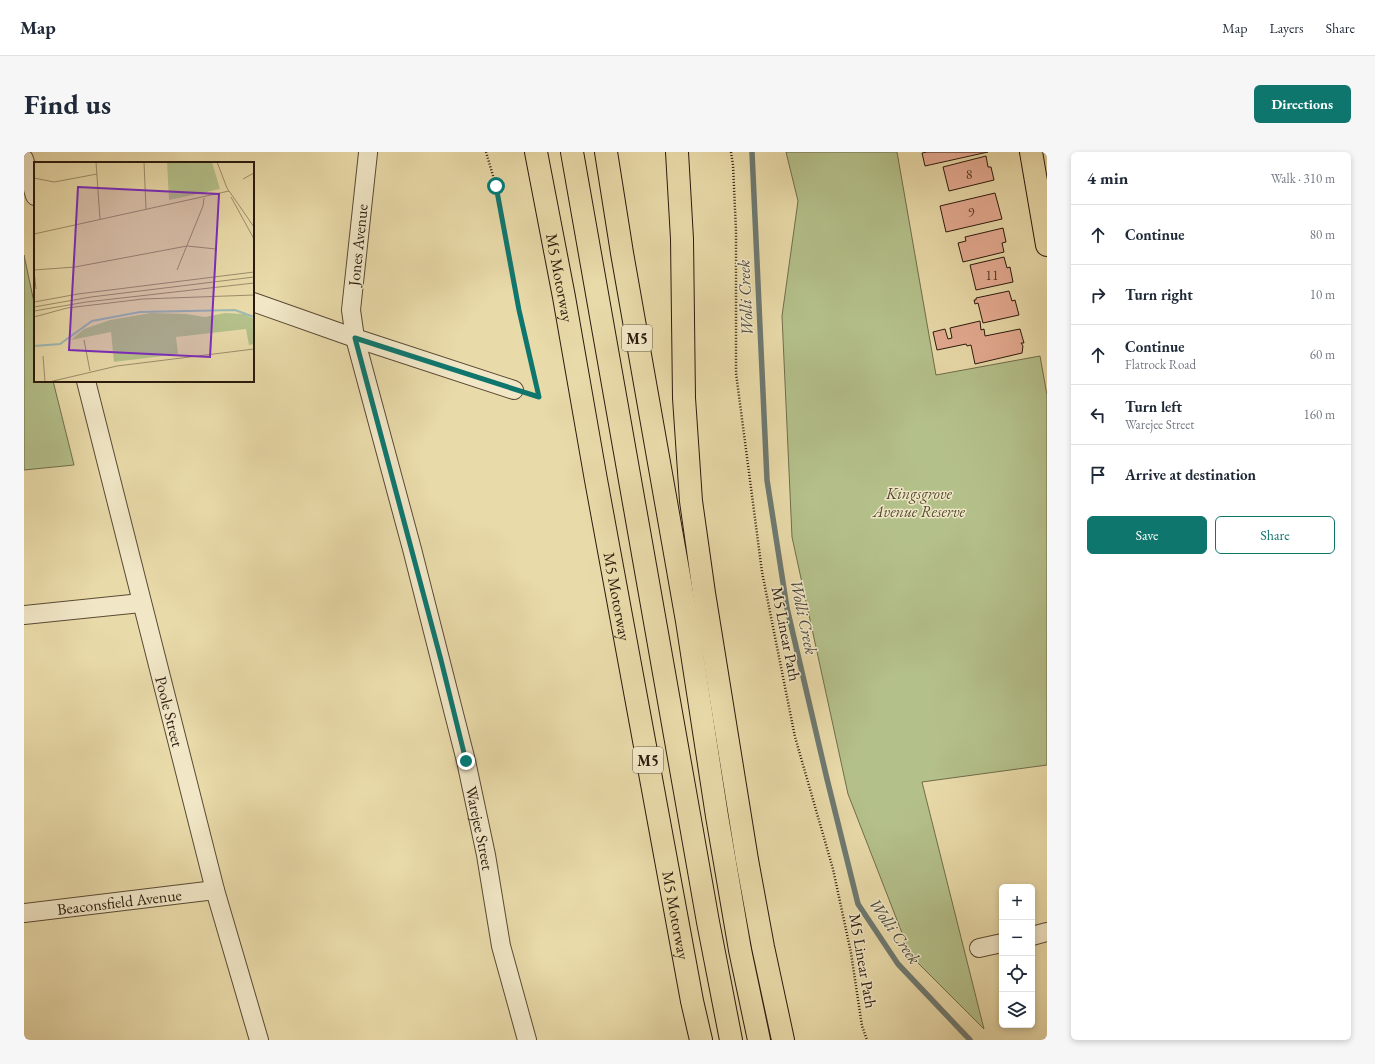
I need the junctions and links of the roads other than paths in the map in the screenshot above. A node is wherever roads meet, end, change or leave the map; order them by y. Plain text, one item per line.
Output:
1 (536, 152) edge
2 (572, 152) edge
3 (606, 152) edge
4 (677, 152) edge
5 (1031, 152) edge
6 (368, 153) edge
7 (24, 159) edge
8 (24, 171) edge
9 (34, 192) edge
10 (1047, 245) edge
11 (254, 302) edge
12 (355, 338) junction
13 (86, 382) edge
14 (514, 390) road end
15 (141, 603) junction
16 (24, 615) edge
17 (215, 890) junction
18 (24, 913) edge
19 (1047, 932) edge
20 (1035, 935) edge
21 (999, 944) edge
22 (979, 948) dead end
23 (259, 1040) edge
24 (527, 1040) edge
25 (701, 1040) edge
26 (731, 1040) edge
27 (759, 1040) edge
28 (783, 1040) edge

1 - 25 main road, M5 Motorway / M5
2 - 26 main road
3 - 27 main road, M5
4 - 28 main road
5 - 10 main road
6 - 12 street, Jones Avenue
7 - 9 street
8 - 9 street
11 - 12 street
12 - 14 street
12 - 24 street, Warejee Street
13 - 15 street, Poole Street
15 - 16 street
15 - 17 street, Poole Street
17 - 18 street, Beaconsfield Avenue
17 - 23 street, Poole Street
19 - 20 street
21 - 22 street

